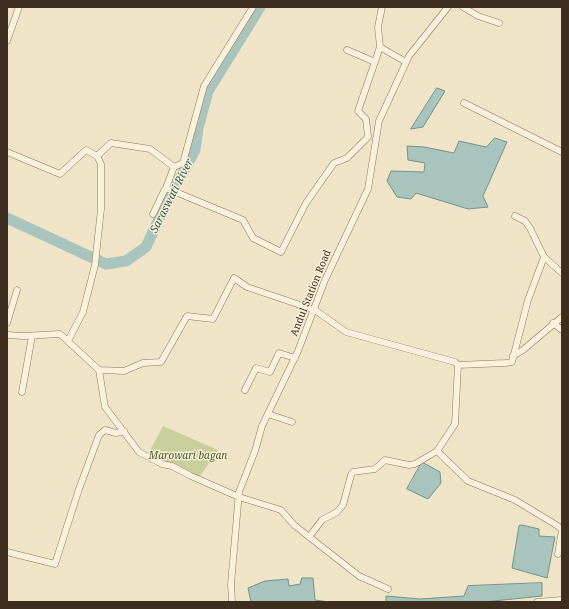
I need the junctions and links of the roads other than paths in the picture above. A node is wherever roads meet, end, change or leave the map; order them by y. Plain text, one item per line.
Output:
1 (18, 7) edge
2 (253, 7) edge
3 (382, 7) edge
4 (448, 7) edge
5 (463, 7) edge
6 (499, 23) dead end
7 (7, 41) edge
8 (380, 48) junction
9 (347, 50) dead end
10 (375, 62) junction
11 (406, 62) junction
12 (464, 103) dead end
13 (7, 152) edge
14 (562, 152) edge
15 (97, 156) junction
16 (174, 167) junction
17 (166, 188) junction
18 (152, 214) dead end
19 (514, 216) dead end
20 (544, 257) junction
21 (562, 273) edge
22 (17, 290) dead end
23 (314, 310) junction
24 (562, 316) edge
25 (7, 323) edge
26 (553, 323) junction
27 (562, 330) edge
28 (7, 335) edge
29 (32, 336) junction
30 (68, 341) junction
31 (513, 356) junction
32 (295, 358) junction
33 (458, 365) junction
34 (98, 370) junction
35 (245, 390) dead end
36 (22, 392) dead end
37 (268, 414) junction
38 (292, 422) dead end
39 (124, 431) junction
40 (437, 451) junction
41 (239, 497) junction
42 (562, 529) edge
43 (309, 537) junction
44 (7, 552) edge
45 (558, 554) dead end
46 (388, 589) dead end
47 (562, 600) edge
48 (232, 602) edge
49 (537, 602) edge

1 - 7 street
2 - 16 street
3 - 8 street
4 - 11 street, Andul Station Road
5 - 6 street
8 - 10 street
8 - 11 street
9 - 10 street
10 - 17 street
11 - 23 street, Andul Station Road
12 - 14 street
13 - 15 street
15 - 16 street
15 - 30 street
16 - 17 street
17 - 18 street
19 - 20 street
20 - 21 street
20 - 31 street
22 - 25 street
23 - 32 street, Andul Station Road
23 - 33 street
23 - 34 street
24 - 26 street
26 - 27 street
26 - 31 street
28 - 29 street
29 - 30 street
29 - 36 street
30 - 34 street
31 - 33 street
32 - 35 street
32 - 37 street, Andul Station Road
33 - 40 street
34 - 39 street
37 - 38 street
37 - 41 street, Andul Station Road
39 - 41 street
39 - 44 street
40 - 42 street
40 - 43 street
41 - 43 street
41 - 48 street, Andul Station Road
42 - 45 street
43 - 46 street
47 - 49 street

